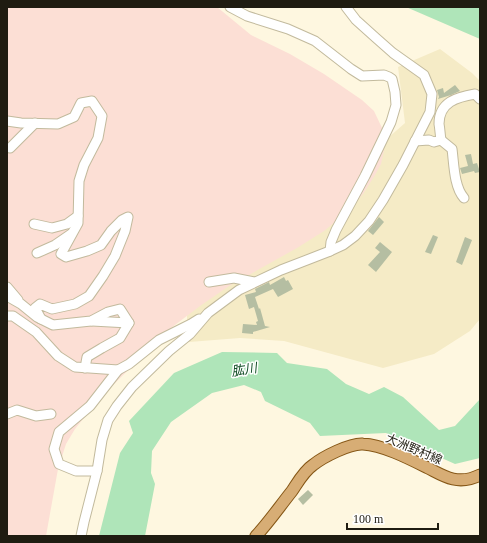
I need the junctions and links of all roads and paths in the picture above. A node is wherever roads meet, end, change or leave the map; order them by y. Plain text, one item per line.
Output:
1 (230, 7) edge
2 (346, 7) edge
3 (480, 99) edge
4 (7, 121) edge
5 (35, 123) junction
6 (441, 140) junction
7 (415, 141) junction
8 (10, 148) dead end
9 (464, 198) dead end
10 (78, 216) junction
11 (34, 224) dead end
12 (73, 233) junction
13 (330, 251) junction
14 (37, 253) dead end
15 (209, 282) dead end
16 (254, 282) junction
17 (7, 287) edge
18 (7, 296) edge
19 (21, 304) junction
20 (208, 312) junction
21 (7, 316) edge
22 (41, 319) junction
23 (90, 321) junction
24 (130, 323) junction
25 (85, 368) junction
26 (118, 370) junction
27 (7, 414) edge
28 (51, 414) dead end
29 (98, 471) junction
30 (480, 475) edge
31 (81, 536) edge
32 (256, 536) edge

1 - 13 street
2 - 7 street
3 - 6 street
4 - 5 street
5 - 8 street
5 - 10 street
6 - 7 street
6 - 9 street
7 - 13 street
10 - 11 street
10 - 12 street
12 - 14 street
12 - 22 street
13 - 16 street
15 - 16 street
16 - 20 street
17 - 19 street
18 - 19 street
19 - 22 street
20 - 26 street
20 - 29 street
21 - 25 street
22 - 23 street
23 - 24 street
23 - 24 street
24 - 25 street
25 - 26 street
26 - 29 street
27 - 28 street
29 - 31 street
30 - 32 main road, 大洲野村線

